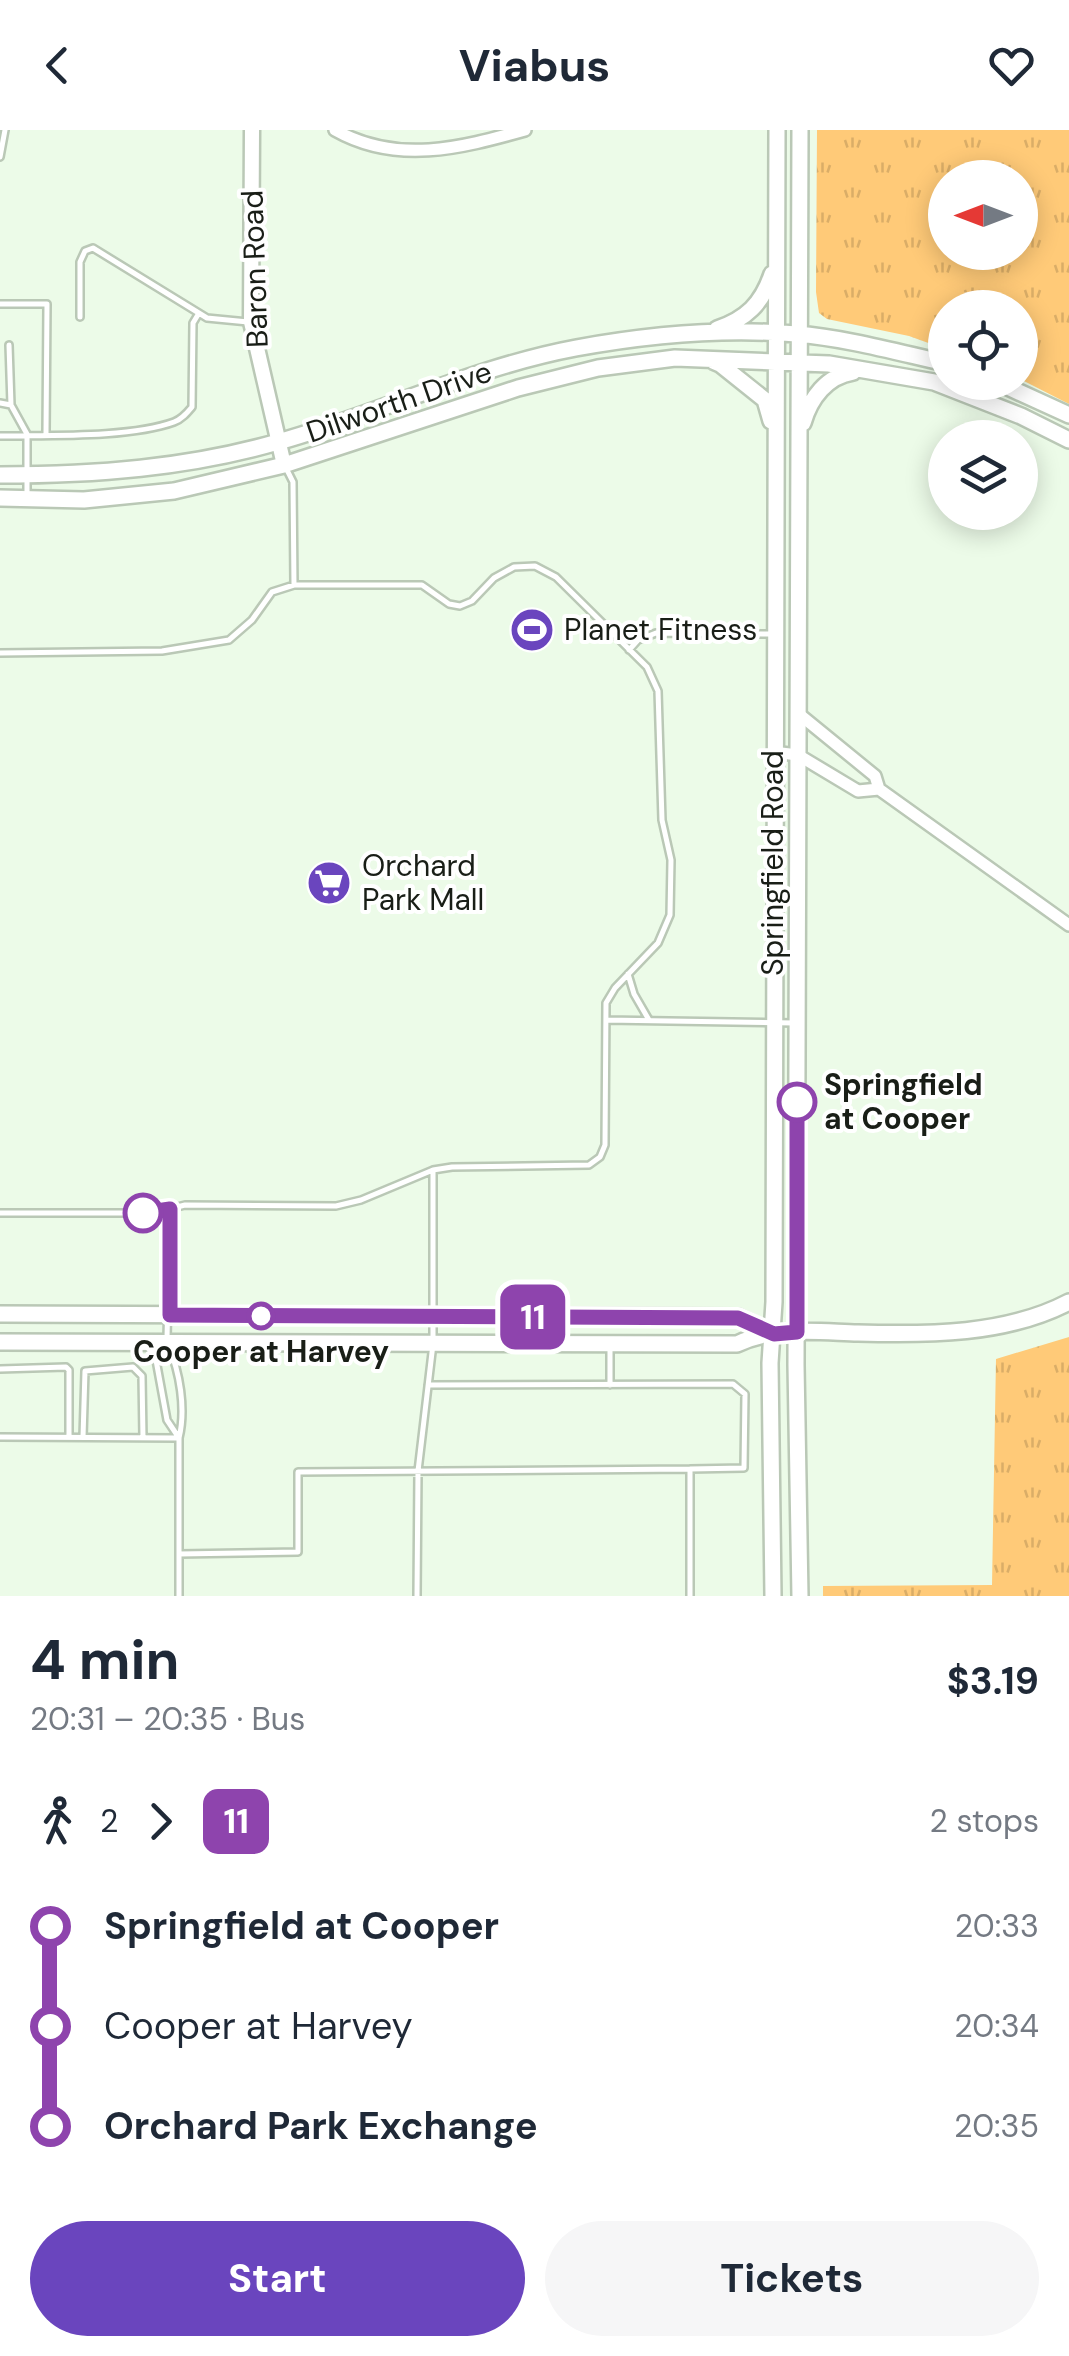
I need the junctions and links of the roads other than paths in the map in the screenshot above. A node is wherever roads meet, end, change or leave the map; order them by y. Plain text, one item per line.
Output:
1 (252, 130) edge
2 (335, 130) edge
3 (525, 130) edge
4 (776, 130) edge
5 (800, 130) edge
6 (3, 134) edge
7 (2, 146) edge
8 (1, 156) edge
9 (776, 261) junction
10 (0, 304) edge
11 (198, 313) junction
12 (80, 317) dead end
13 (251, 322) junction
14 (704, 334) junction
15 (776, 334) junction
16 (798, 334) junction
17 (9, 345) dead end
18 (704, 358) junction
19 (928, 359) edge
20 (776, 360) junction
21 (797, 362) junction
22 (878, 370) junction
23 (1035, 400) edge
24 (0, 402) edge
25 (11, 406) junction
26 (1069, 416) edge
27 (46, 433) junction
28 (27, 434) junction
29 (776, 434) junction
30 (0, 436) edge
31 (799, 436) junction
32 (1069, 440) edge
33 (278, 442) junction
34 (284, 465) junction
35 (0, 476) edge
36 (27, 476) junction
37 (0, 498) edge
38 (27, 500) junction
39 (294, 585) junction
40 (774, 634) junction
41 (629, 650) junction
42 (0, 653) edge
43 (799, 714) junction
44 (773, 752) junction
45 (798, 755) junction
46 (878, 789) junction
47 (1069, 926) edge
48 (628, 974) junction
49 (606, 1020) junction
50 (649, 1020) junction
51 (773, 1021) junction
52 (798, 1023) junction
53 (433, 1170) junction
54 (170, 1209) junction
55 (0, 1213) edge
56 (1069, 1302) edge
57 (0, 1314) edge
58 (170, 1315) junction
59 (433, 1317) junction
60 (797, 1332) junction
61 (774, 1334) junction
62 (0, 1342) edge
63 (167, 1342) junction
64 (433, 1344) junction
65 (610, 1344) junction
66 (0, 1369) edge
67 (610, 1384) junction
68 (428, 1385) junction
69 (0, 1437) edge
70 (69, 1438) junction
71 (83, 1438) junction
72 (144, 1438) junction
73 (179, 1438) junction
74 (690, 1469) junction
75 (418, 1471) junction
76 (179, 1554) junction
77 (179, 1596) edge
78 (417, 1596) edge
79 (690, 1596) edge
80 (773, 1596) edge
81 (800, 1596) edge

1 - 13 street, Baron Road
2 - 3 street
4 - 9 main road, Springfield Road
5 - 16 main road, Springfield Road
6 - 7 lane
7 - 8 lane
9 - 14 main road
9 - 15 main road, Springfield Road
10 - 27 lane
11 - 12 lane
11 - 13 lane
11 - 27 lane
13 - 33 street, Baron Road
14 - 15 main road, Dilworth Drive
14 - 33 main road, Dilworth Drive
15 - 16 main road, Dilworth Drive
15 - 20 main road, Springfield Road
16 - 19 main road, Dilworth Drive
16 - 21 main road, Springfield Road
17 - 25 lane
18 - 20 main road, Dilworth Drive
18 - 29 main road
18 - 34 main road, Dilworth Drive
20 - 21 main road, Dilworth Drive
20 - 29 main road, Springfield Road
21 - 22 main road, Dilworth Drive
21 - 31 main road, Springfield Road
22 - 31 main road
22 - 32 main road, Dilworth Drive
23 - 26 main road
24 - 25 lane
25 - 28 lane
27 - 28 lane
28 - 30 lane
28 - 36 lane
29 - 40 main road, Springfield Road
31 - 43 main road, Springfield Road
33 - 34 street, Baron Road
33 - 36 main road, Dilworth Drive
34 - 38 main road, Dilworth Drive
34 - 39 lane
35 - 36 main road, Dilworth Drive
36 - 38 lane
37 - 38 main road, Dilworth Drive
39 - 41 lane
39 - 42 lane
40 - 41 lane
40 - 44 main road, Springfield Road
41 - 48 lane
43 - 45 main road, Springfield Road
43 - 46 street
44 - 45 street
44 - 51 main road, Springfield Road
45 - 46 street
45 - 52 main road, Springfield Road
46 - 47 street
48 - 49 lane
48 - 50 lane
49 - 50 lane
49 - 53 lane
50 - 51 lane
51 - 52 lane
51 - 61 main road, Springfield Road
52 - 60 main road, Springfield Road
53 - 54 lane
53 - 59 lane
54 - 55 lane
54 - 58 lane
56 - 60 main road
57 - 58 main road
58 - 59 main road
58 - 63 lane
59 - 61 main road
59 - 64 lane
60 - 61 main road
60 - 81 main road, Springfield Road
61 - 65 main road
61 - 80 main road, Springfield Road
62 - 63 main road
63 - 64 main road
63 - 73 lane
63 - 73 lane
64 - 65 main road
64 - 68 lane
65 - 67 lane
66 - 70 lane
67 - 68 lane
67 - 74 lane
68 - 75 lane
69 - 70 lane
70 - 71 lane
71 - 72 lane
71 - 72 lane
72 - 73 lane
73 - 76 lane
74 - 75 lane
74 - 79 lane
75 - 76 lane
75 - 78 lane
76 - 77 lane

